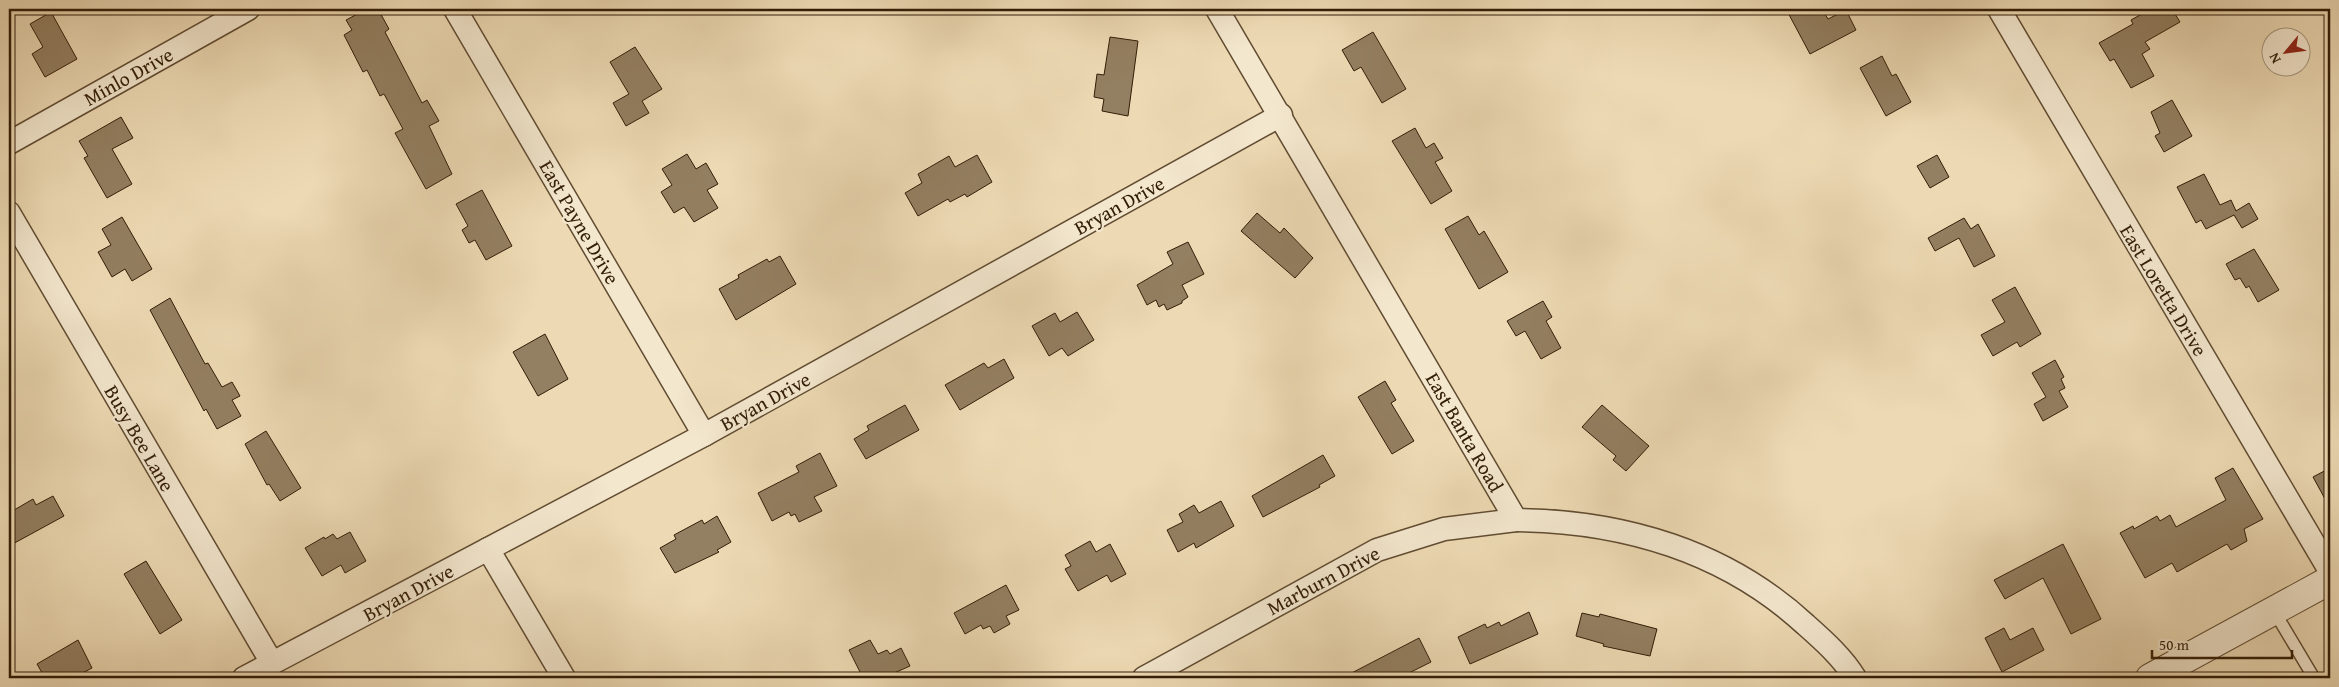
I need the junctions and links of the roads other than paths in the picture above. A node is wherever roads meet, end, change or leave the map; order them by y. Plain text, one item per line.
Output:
1 (248, 9) edge
2 (455, 9) edge
3 (1218, 9) edge
4 (1999, 9) edge
5 (1281, 115) junction
6 (9, 143) edge
7 (9, 213) edge
8 (704, 435) junction
9 (1516, 520) junction
10 (488, 550) junction
11 (2330, 571) edge
12 (2330, 580) edge
13 (2274, 610) junction
14 (272, 663) junction
15 (244, 678) edge
16 (564, 678) edge
17 (1144, 678) edge
18 (1854, 678) edge
19 (2150, 678) edge
20 (2314, 678) edge

1 - 6 street, Minlo Drive
2 - 8 street, East Payne Drive
3 - 5 street, East Banta Road
4 - 11 street, East Loretta Drive
5 - 8 street, Bryan Drive
5 - 9 street, East Banta Road
7 - 14 street, Busy Bee Lane
8 - 10 street, Bryan Drive
9 - 17 street, Marburn Drive
9 - 18 street
10 - 14 street, Bryan Drive
10 - 16 street
12 - 13 street
13 - 19 street
13 - 20 lane
14 - 15 street, Bryan Drive

